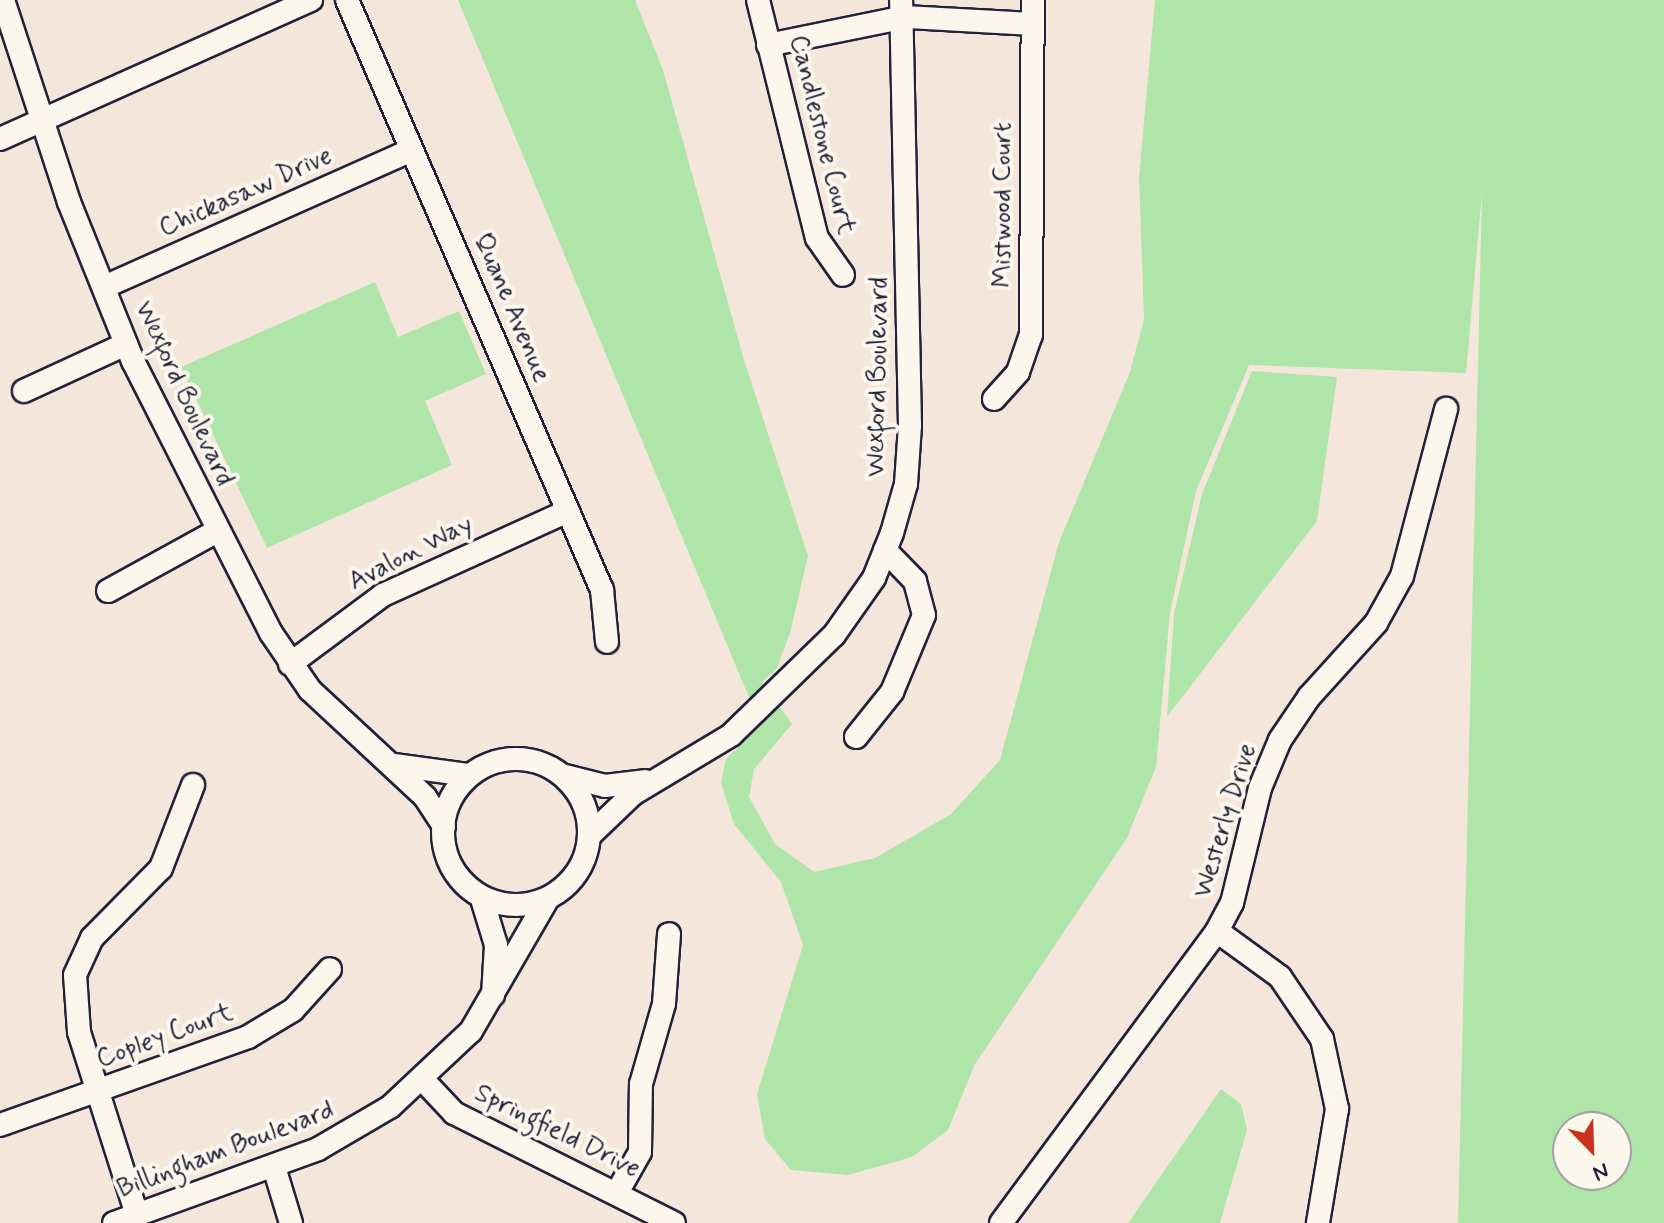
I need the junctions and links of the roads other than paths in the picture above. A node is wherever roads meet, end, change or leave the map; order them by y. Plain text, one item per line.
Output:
1 (3, 0) edge
2 (311, 0) edge
3 (347, 0) edge
4 (758, 0) edge
5 (1033, 0) edge
6 (908, 6) edge
7 (1031, 24) junction
8 (768, 45) junction
9 (41, 119) junction
10 (0, 139) edge
11 (411, 150) junction
12 (843, 275) dead end
13 (104, 287) junction
14 (126, 344) junction
15 (24, 391) dead end
16 (994, 399) dead end
17 (1446, 409) dead end
18 (568, 511) junction
19 (217, 531) junction
20 (885, 550) junction
21 (108, 591) dead end
22 (607, 642) dead end
23 (290, 664) junction
24 (856, 737) dead end
25 (393, 764) junction
26 (469, 775) junction
27 (565, 776) junction
28 (658, 778) junction
29 (193, 785) dead end
30 (444, 826) junction
31 (589, 836) junction
32 (482, 899) junction
33 (547, 900) junction
34 (1217, 931) junction
35 (669, 934) dead end
36 (330, 969) dead end
37 (494, 996) junction
38 (424, 1081) junction
39 (98, 1091) junction
40 (0, 1125) edge
41 (274, 1167) junction
42 (618, 1191) junction
43 (137, 1215) junction
44 (114, 1223) edge
45 (291, 1223) edge
46 (674, 1223) edge
47 (1001, 1223) edge
48 (1318, 1223) edge

1 - 9 street, Wexford Boulevard
2 - 9 street
3 - 11 street, Quane Avenue
4 - 8 street, Candlestone Court
5 - 7 street, Mistwood Court
6 - 7 street
6 - 8 street
6 - 20 street, Wexford Boulevard
7 - 16 street, Mistwood Court
8 - 12 street, Candlestone Court
9 - 10 street
9 - 13 street, Wexford Boulevard
11 - 13 street, Chickasaw Drive
11 - 18 street, Quane Avenue
13 - 14 street, Wexford Boulevard
14 - 15 street
14 - 19 street, Wexford Boulevard
17 - 34 street, Westerly Drive
18 - 22 street, Quane Avenue
18 - 23 street, Avalon Way
19 - 21 street
19 - 23 street, Wexford Boulevard
20 - 24 street
20 - 28 street, Wexford Boulevard
23 - 25 street, Wexford Boulevard
25 - 26 street, Wexford Boulevard
25 - 30 street, Wexford Boulevard
26 - 27 street
26 - 30 street
27 - 28 street, Wexford Boulevard
27 - 31 street
28 - 31 street, Wexford Boulevard
29 - 39 street
30 - 32 street
31 - 33 street
32 - 33 street
32 - 37 street
33 - 37 street, Billingham Boulevard
34 - 47 street, Westerly Drive
34 - 48 street
35 - 42 street
36 - 39 street, Copley Court
37 - 38 street, Billingham Boulevard
38 - 41 street, Billingham Boulevard
38 - 42 street, Springfield Drive
39 - 40 street, Copley Court
39 - 43 street
41 - 43 street, Billingham Boulevard
41 - 45 street
42 - 46 street, Springfield Drive
43 - 44 street, Billingham Boulevard

